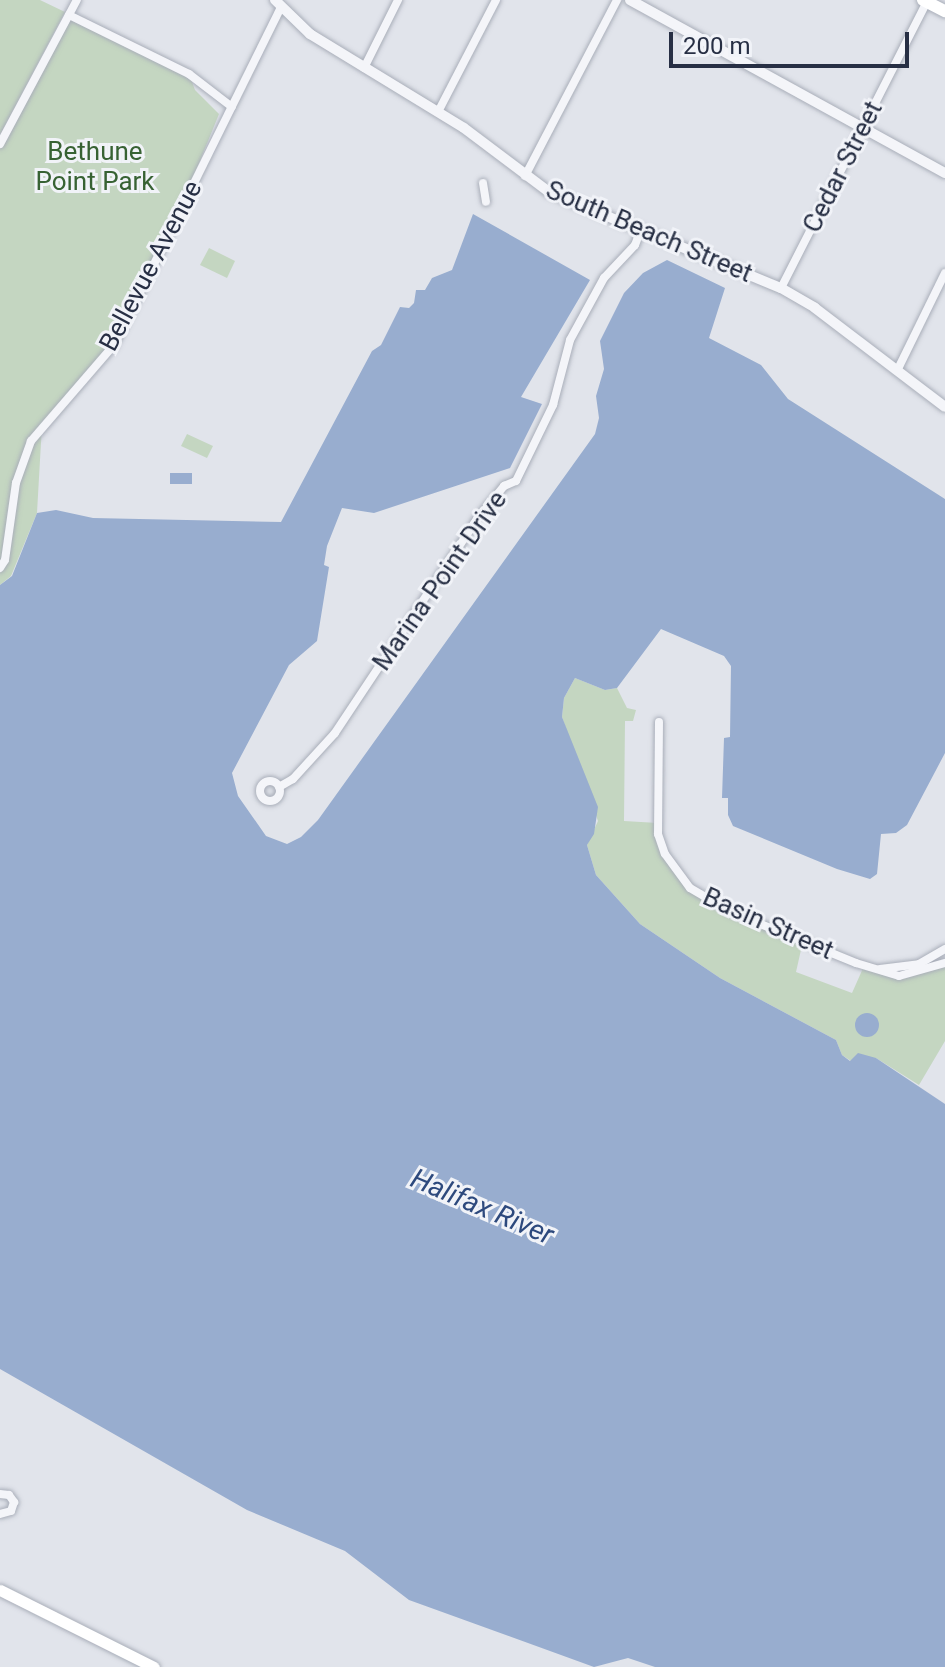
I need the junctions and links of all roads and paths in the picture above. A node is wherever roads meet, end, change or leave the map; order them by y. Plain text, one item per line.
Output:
1 (77, 0) edge
2 (398, 0) edge
3 (496, 0) edge
4 (617, 0) edge
5 (630, 0) edge
6 (927, 1) edge
7 (280, 2) edge
8 (945, 11) edge
9 (69, 15) junction
10 (364, 68) junction
11 (232, 107) junction
12 (438, 112) junction
13 (863, 128) junction
14 (0, 144) edge
15 (945, 173) edge
16 (525, 176) junction
17 (483, 183) dead end
18 (486, 202) dead end
19 (640, 232) junction
20 (945, 273) edge
21 (781, 288) junction
22 (941, 290) edge
23 (897, 371) junction
24 (945, 407) edge
25 (0, 568) edge
26 (659, 722) dead end
27 (279, 787) dead end
28 (945, 949) edge
29 (945, 963) edge
30 (876, 969) junction
31 (0, 1494) edge
32 (0, 1514) edge
33 (0, 1590) edge
34 (154, 1667) edge

1 - 9 street
2 - 10 street
3 - 12 street
4 - 16 street
5 - 13 street
6 - 8 main road
6 - 13 street, Cedar Street
7 - 10 street, South Beach Street
7 - 11 street, Bellevue Avenue
9 - 11 street
9 - 14 street
10 - 12 street, South Beach Street
11 - 25 street, Bellevue Avenue
12 - 16 street, South Beach Street
13 - 15 street
13 - 21 street, Cedar Street
16 - 19 street, South Beach Street
17 - 18 street
19 - 21 street, South Beach Street
19 - 27 street, Marina Point Drive
20 - 22 street
21 - 23 street, South Beach Street
22 - 23 street
23 - 24 street, South Beach Street
26 - 30 street, Basin Street
28 - 30 street, Basin Street
29 - 30 street, Basin Street
31 - 32 street
33 - 34 main road

